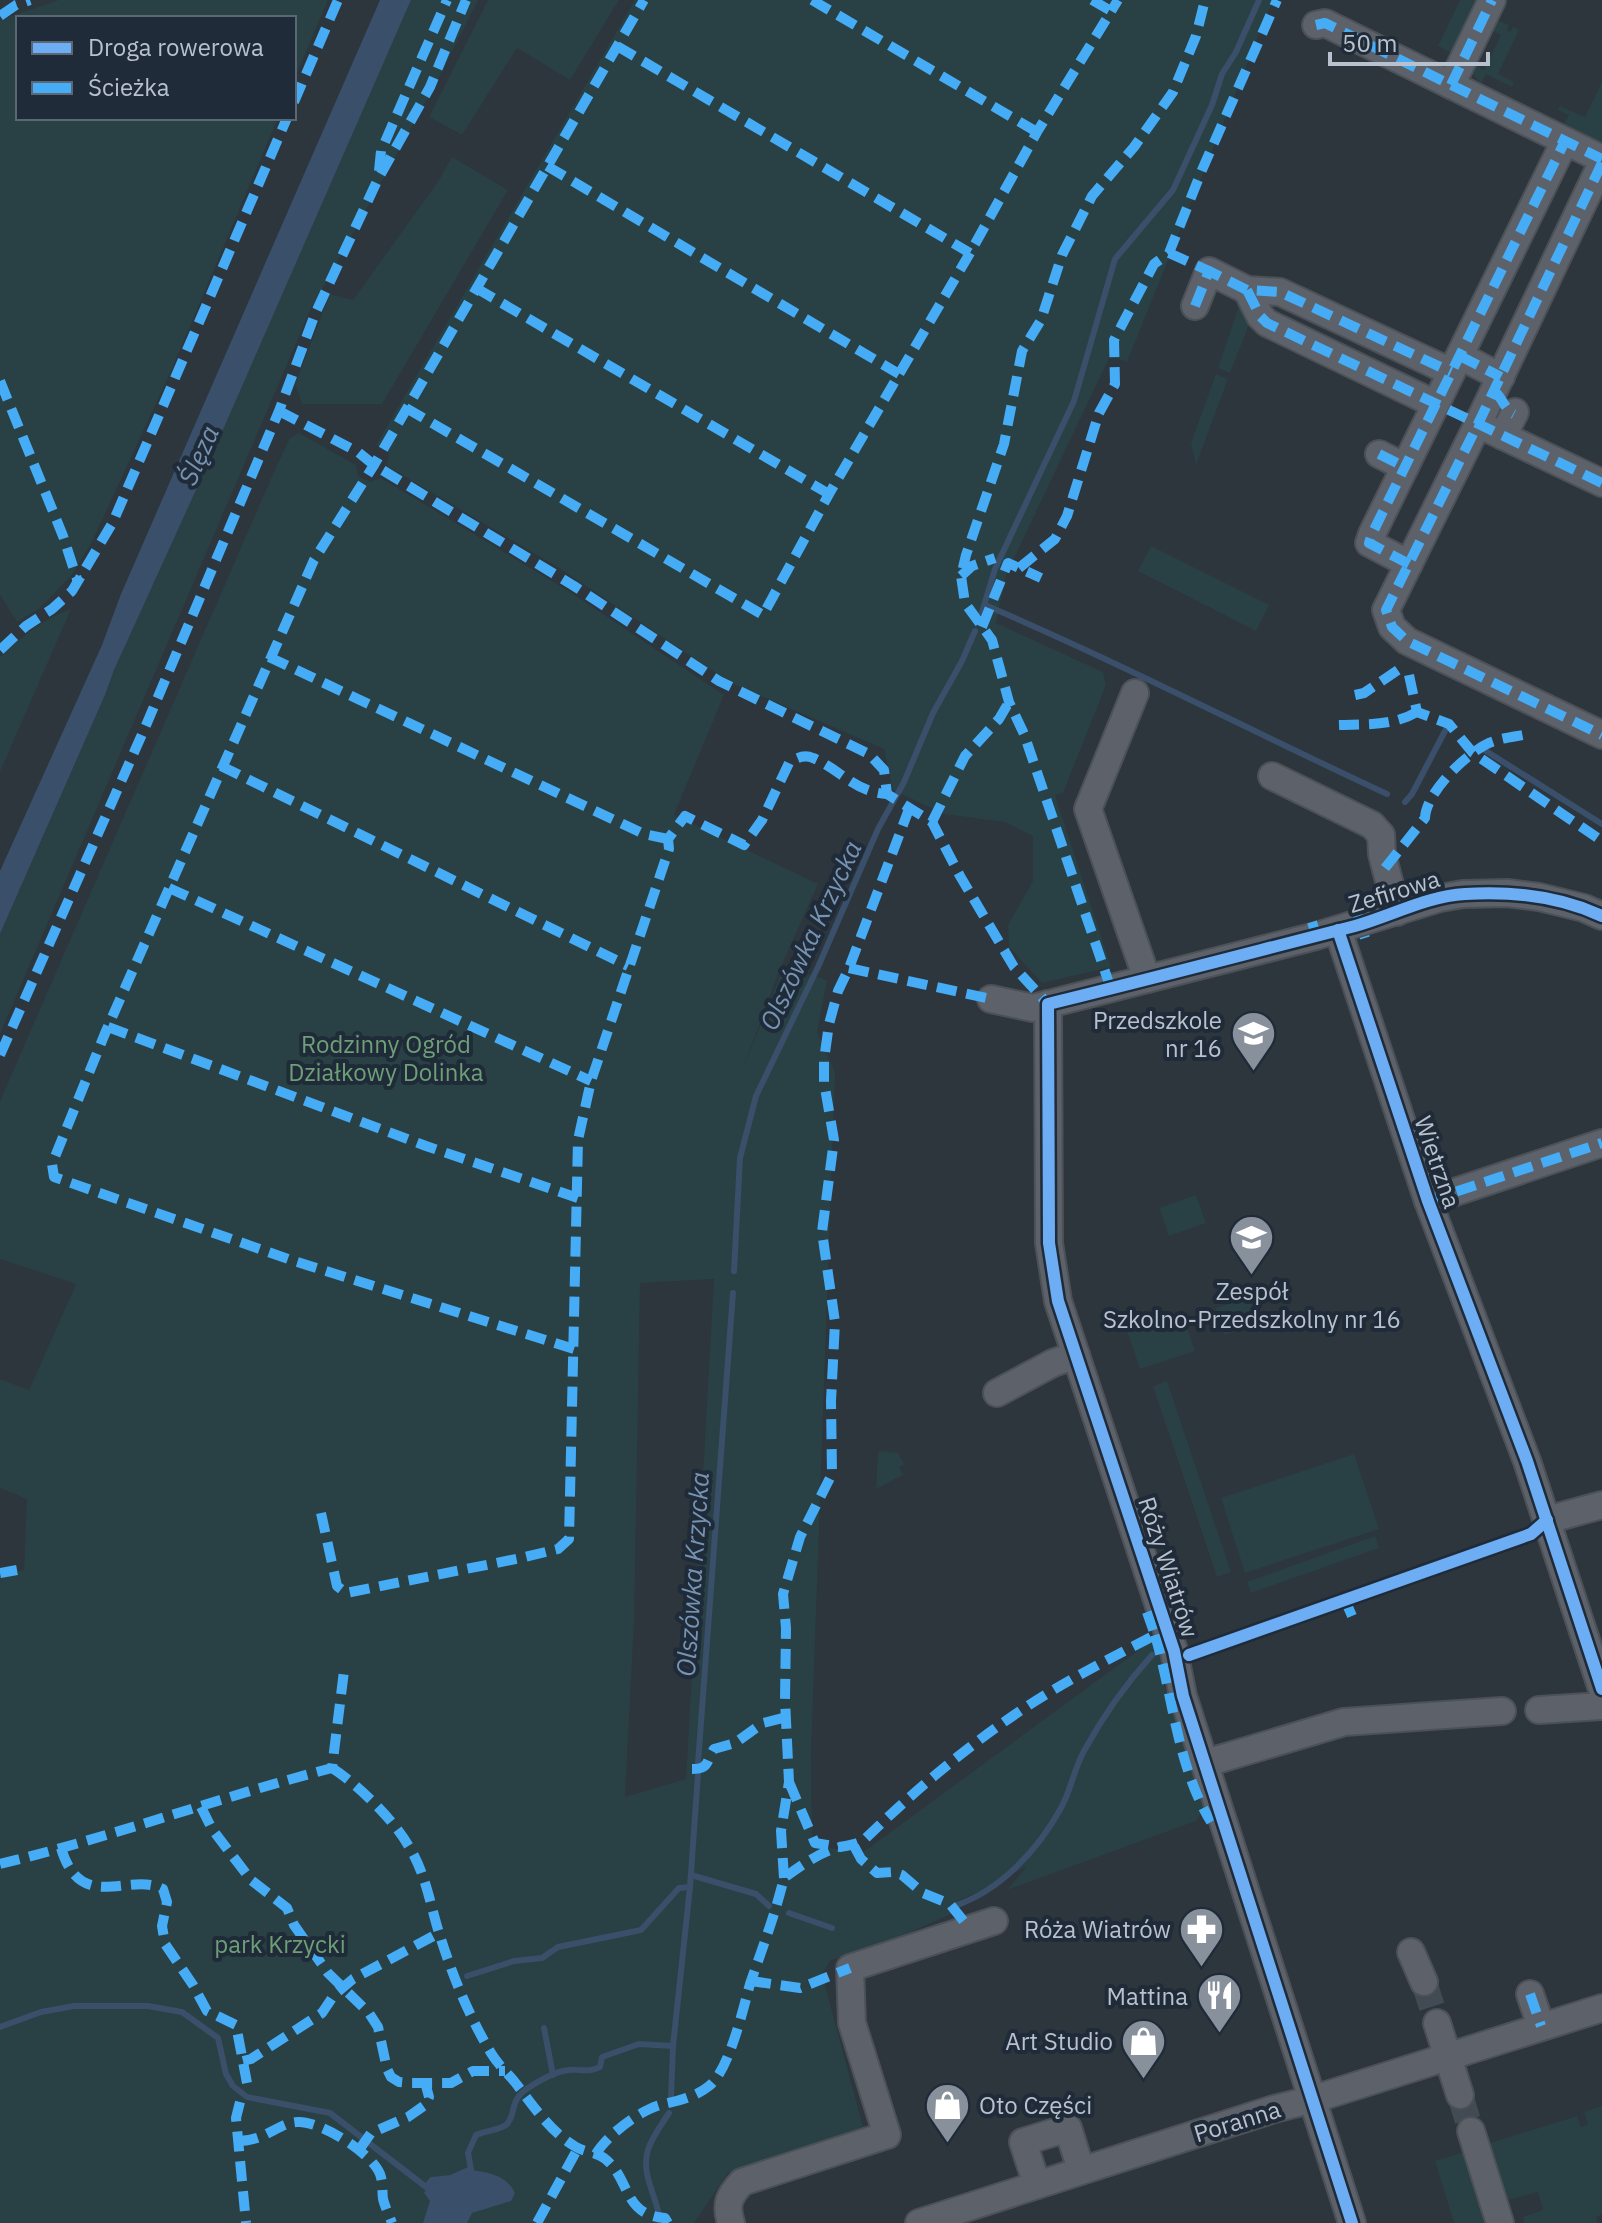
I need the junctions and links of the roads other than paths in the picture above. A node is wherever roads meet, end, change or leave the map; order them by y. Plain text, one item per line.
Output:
1 (1492, 0) edge
2 (1316, 25) dead end
3 (1451, 85) junction
4 (1565, 141) junction
5 (1602, 161) edge
6 (1247, 290) junction
7 (1195, 306) dead end
8 (1456, 364) junction
9 (1501, 377) junction
10 (1435, 404) junction
11 (1478, 424) junction
12 (1379, 454) dead end
13 (1405, 467) junction
14 (1602, 483) edge
15 (1409, 564) junction
16 (1135, 693) dead end
17 (1602, 735) edge
18 (1272, 776) dead end
19 (1397, 912) junction
20 (1602, 916) edge
21 (1338, 930) junction
22 (1147, 979) junction
23 (991, 999) dead end
24 (1048, 1004) junction
25 (1602, 1143) edge
26 (1428, 1201) junction
27 (1076, 1355) junction
28 (997, 1393) dead end
29 (1602, 1505) edge
30 (1547, 1520) junction
31 (1602, 1689) edge
32 (1602, 1706) edge
33 (1539, 1710) dead end
34 (1502, 1711) dead end
35 (1206, 1763) junction
36 (994, 1921) dead end
37 (1411, 1952) dead end
38 (1424, 1982) tunnel mouth
39 (1530, 1994) dead end
40 (1602, 2008) edge
41 (1437, 2023) tunnel mouth
42 (1541, 2026) junction
43 (1447, 2056) junction
44 (1460, 2095) tunnel mouth
45 (1314, 2099) junction
46 (1471, 2131) tunnel mouth
47 (1081, 2170) junction
48 (1037, 2185) junction
49 (731, 2223) edge
50 (919, 2223) edge
51 (1352, 2223) edge
52 (1500, 2223) edge

1 - 3 street
2 - 3 street
3 - 4 street
4 - 5 street
4 - 8 street
5 - 9 street
6 - 7 street
6 - 8 street
6 - 10 street
8 - 9 street
8 - 10 street
9 - 11 street
10 - 13 street
11 - 14 street
11 - 15 street
12 - 13 street
13 - 15 street
15 - 17 street
16 - 22 street
18 - 19 street
19 - 20 street, Zefirowa
19 - 21 street, Zefirowa
21 - 22 street
21 - 26 street, Wietrzna
22 - 24 street
23 - 24 street
24 - 27 street, Róży Wiatrów
25 - 26 street
26 - 30 street, Wietrzna
27 - 28 street
27 - 35 street, Róży Wiatrów
29 - 30 street
30 - 31 street, Wietrzna
32 - 33 street
34 - 35 street
35 - 45 street, Róży Wiatrów
36 - 49 street
37 - 38 street
39 - 42 street
40 - 42 street, Poranna
41 - 43 street
42 - 43 street, Poranna
43 - 44 street
43 - 45 street, Poranna
45 - 47 street, Poranna
45 - 51 street, Róży Wiatrów
46 - 52 street
47 - 48 street, Poranna
47 - 48 street
48 - 50 street, Poranna

